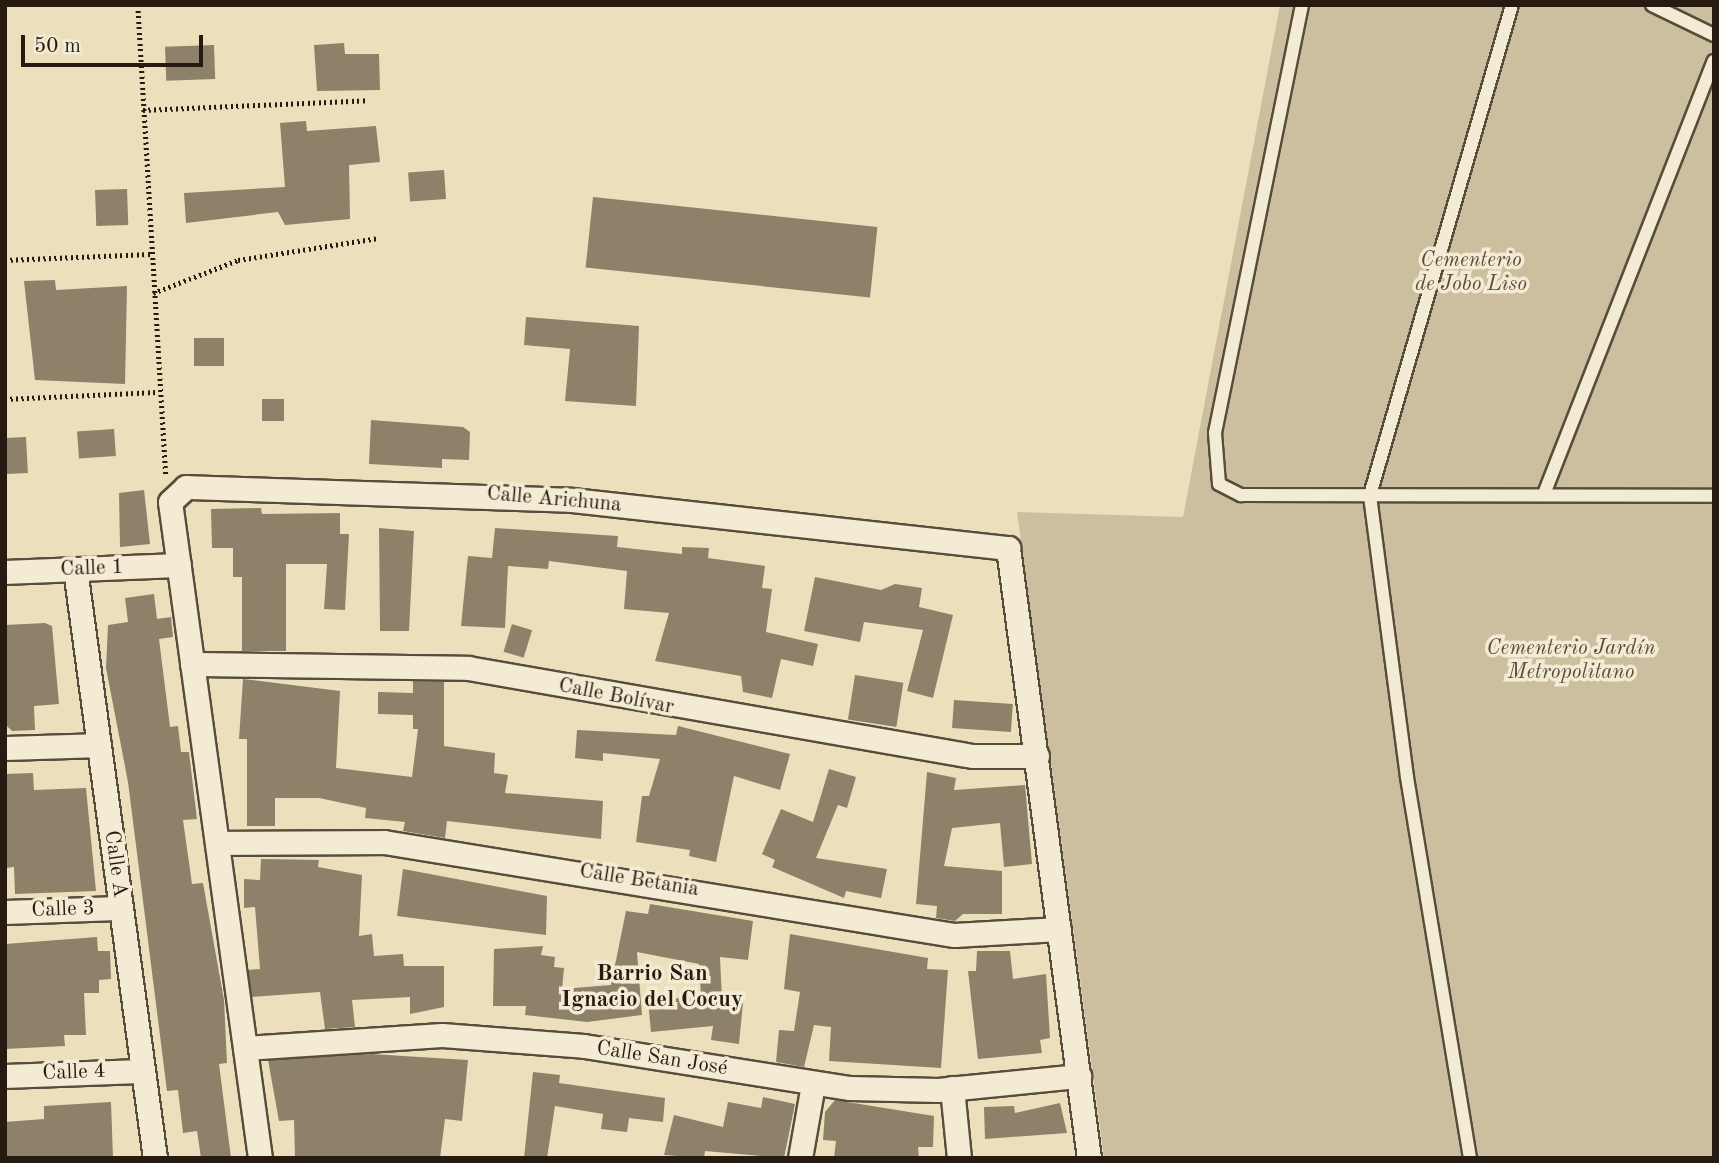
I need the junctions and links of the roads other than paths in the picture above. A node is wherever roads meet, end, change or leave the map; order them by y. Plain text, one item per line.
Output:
1 (1302, 5) edge
2 (1511, 5) edge
3 (1652, 5) edge
4 (1714, 35) edge
5 (1714, 61) edge
6 (1544, 494) junction
7 (1370, 495) junction
8 (1714, 496) edge
9 (179, 565) junction
10 (75, 569) junction
11 (5, 572) edge
12 (192, 664) junction
13 (99, 745) junction
14 (5, 748) edge
15 (1037, 756) junction
16 (217, 843) junction
17 (121, 908) junction
18 (5, 912) edge
19 (1059, 929) junction
20 (245, 1048) junction
21 (143, 1071) junction
22 (5, 1076) edge
23 (1079, 1076) junction
24 (813, 1084) junction
25 (952, 1088) junction
26 (155, 1158) edge
27 (260, 1158) edge
28 (800, 1158) edge
29 (959, 1158) edge
30 (1089, 1158) edge
31 (1471, 1158) edge

1 - 7 lane
2 - 7 lane
3 - 4 lane
5 - 6 lane
6 - 7 lane
6 - 8 lane
7 - 31 lane
9 - 10 street, Calle 1
9 - 12 street
9 - 15 street, Calle Arichuna
10 - 11 street, Calle 1
10 - 13 street, Calle A
12 - 15 street, Calle Bolívar
12 - 16 street
13 - 14 street
13 - 17 street, Calle A
15 - 19 street
16 - 19 street, Calle Betania
16 - 20 street
17 - 18 street, Calle 3
17 - 21 street, Calle A
19 - 23 street
20 - 24 street, Calle San José
20 - 27 street
21 - 22 street, Calle 4
21 - 26 street, Calle A
23 - 25 street, Calle San José
23 - 30 street
24 - 25 street, Calle San José
24 - 28 street
25 - 29 street

